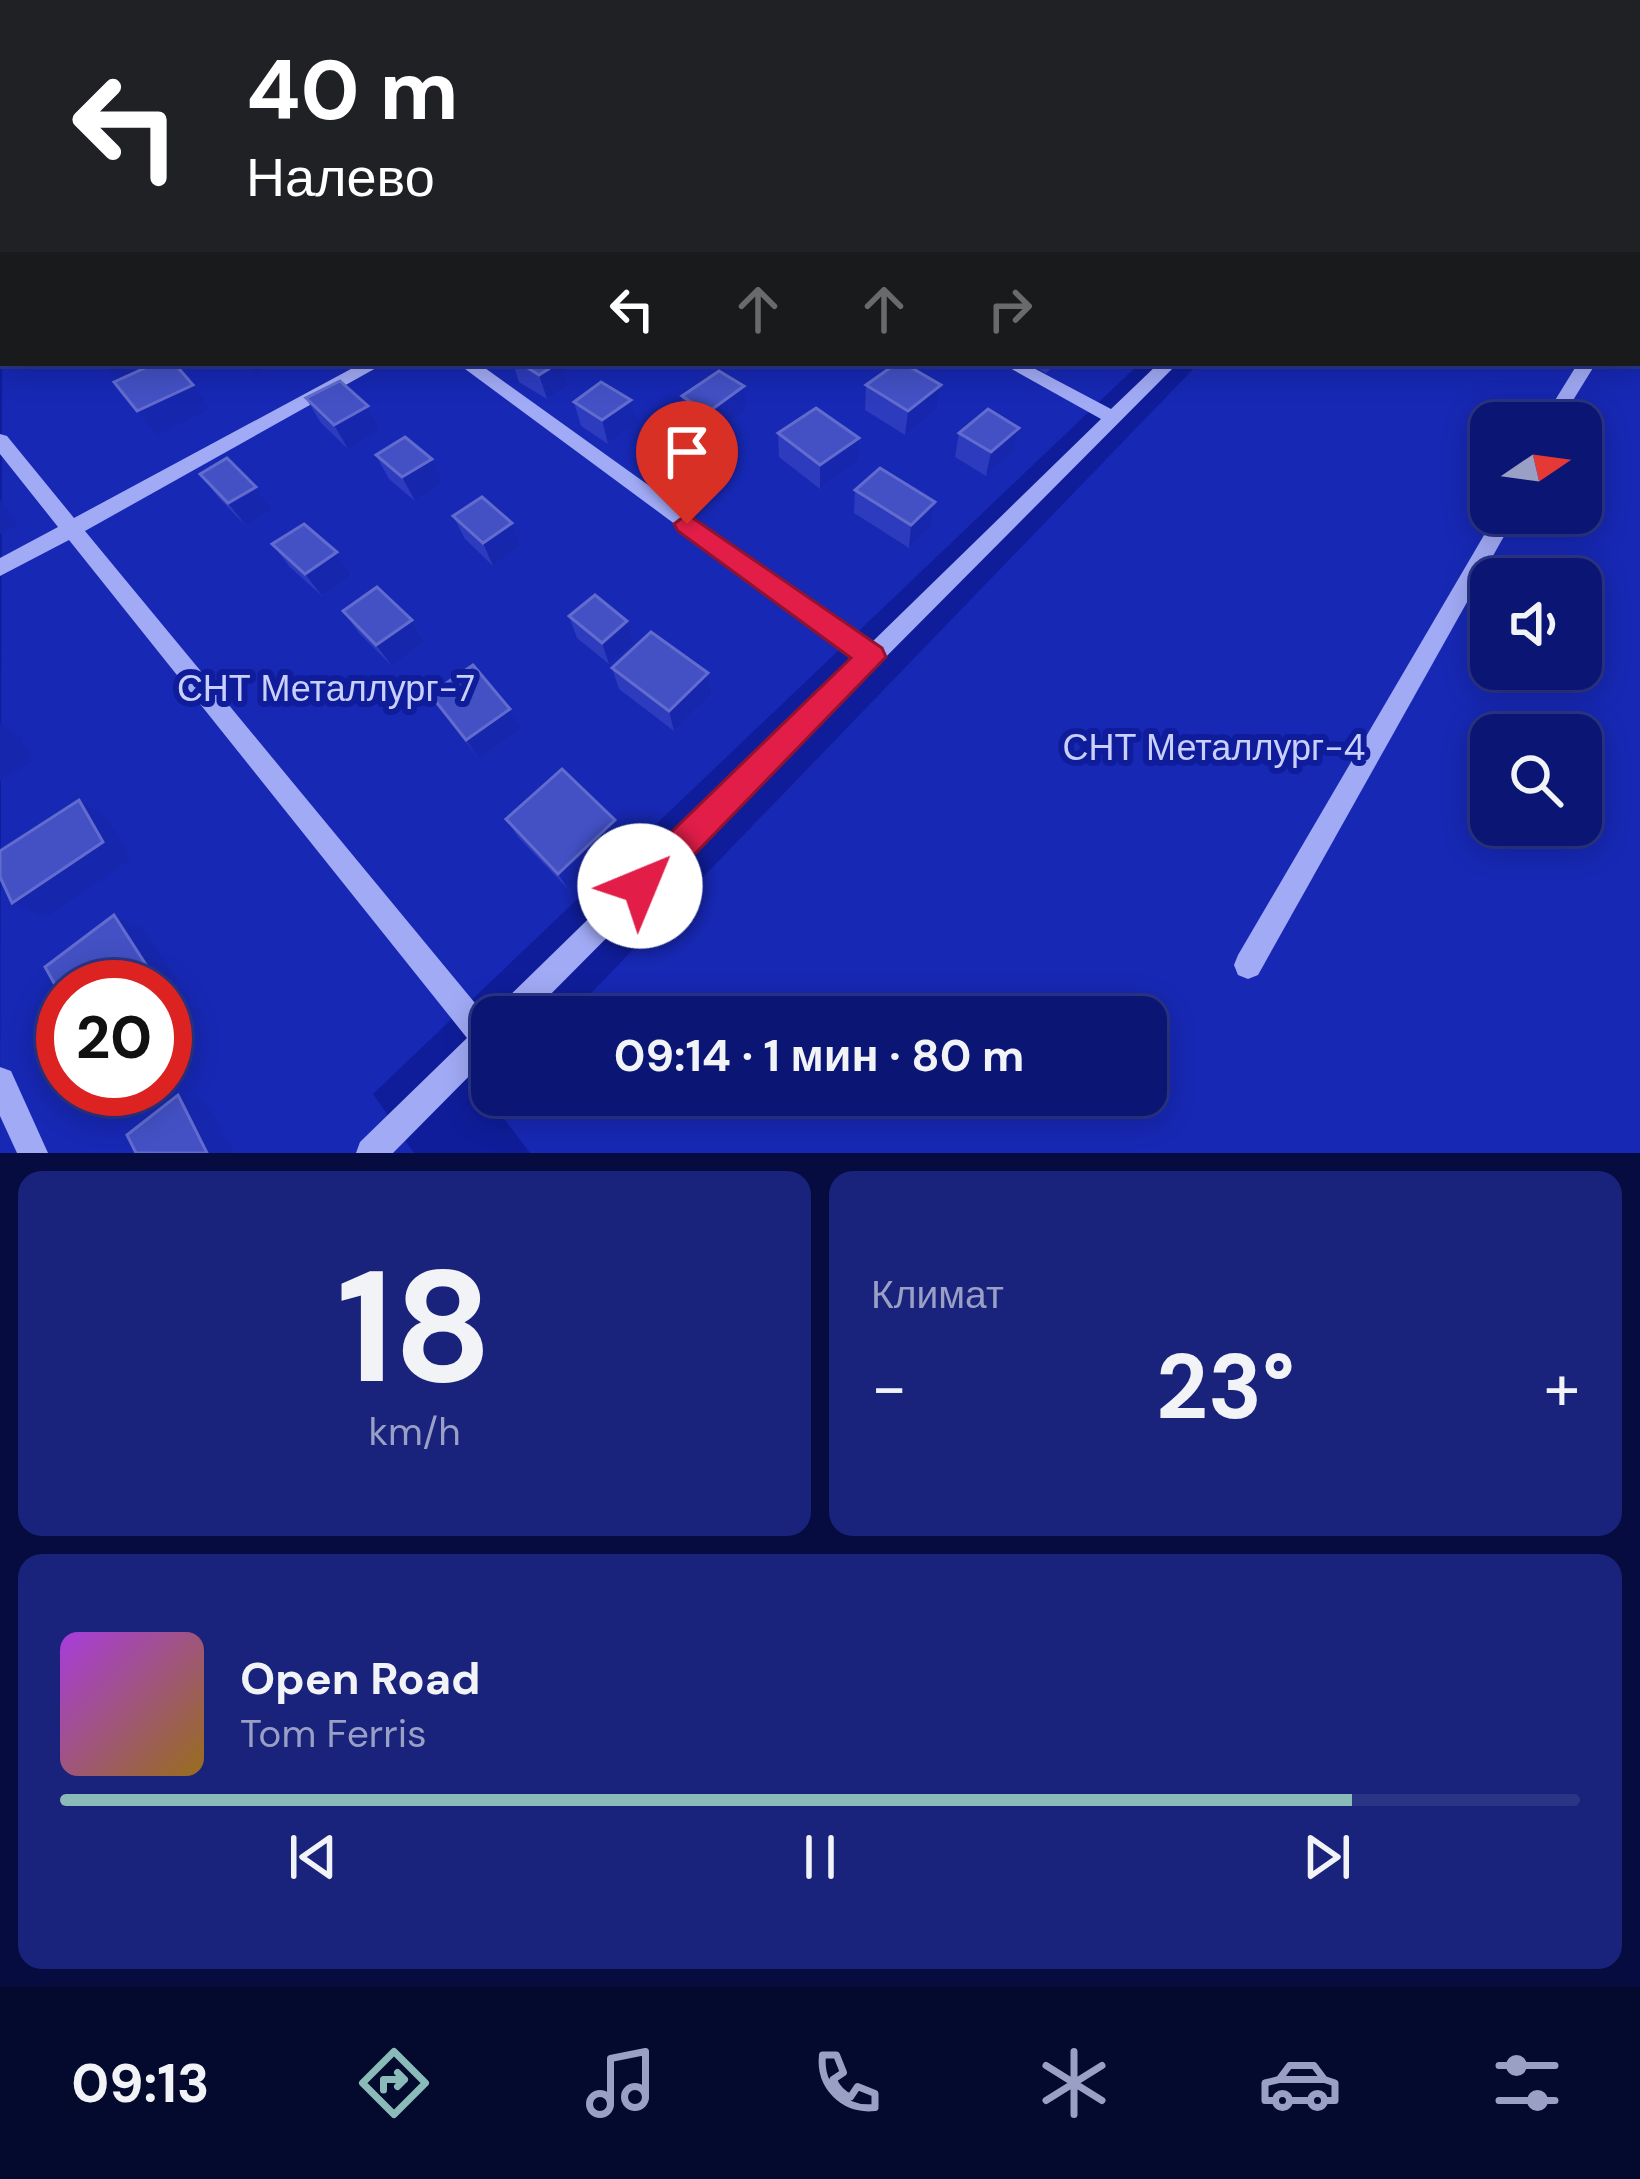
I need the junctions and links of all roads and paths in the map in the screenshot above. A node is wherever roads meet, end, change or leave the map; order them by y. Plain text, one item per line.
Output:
1 (370, 366) edge
2 (470, 366) edge
3 (1016, 366) edge
4 (1165, 366) edge
5 (1585, 366) edge
6 (1563, 402) edge
7 (1113, 418) junction
8 (0, 441) edge
9 (70, 529) junction
10 (1495, 534) edge
11 (0, 568) edge
12 (872, 657) junction
13 (1248, 965) dead end
14 (528, 996) edge
15 (471, 1001) edge
16 (471, 1053) edge
17 (0, 1082) edge
18 (33, 1153) edge
19 (370, 1153) edge

1 - 9 lane
2 - 12 lane
3 - 7 lane
4 - 7 lane
5 - 6 lane
7 - 12 lane
8 - 9 lane
9 - 11 lane
9 - 15 lane
10 - 13 lane
12 - 14 lane
16 - 19 lane
17 - 18 lane

